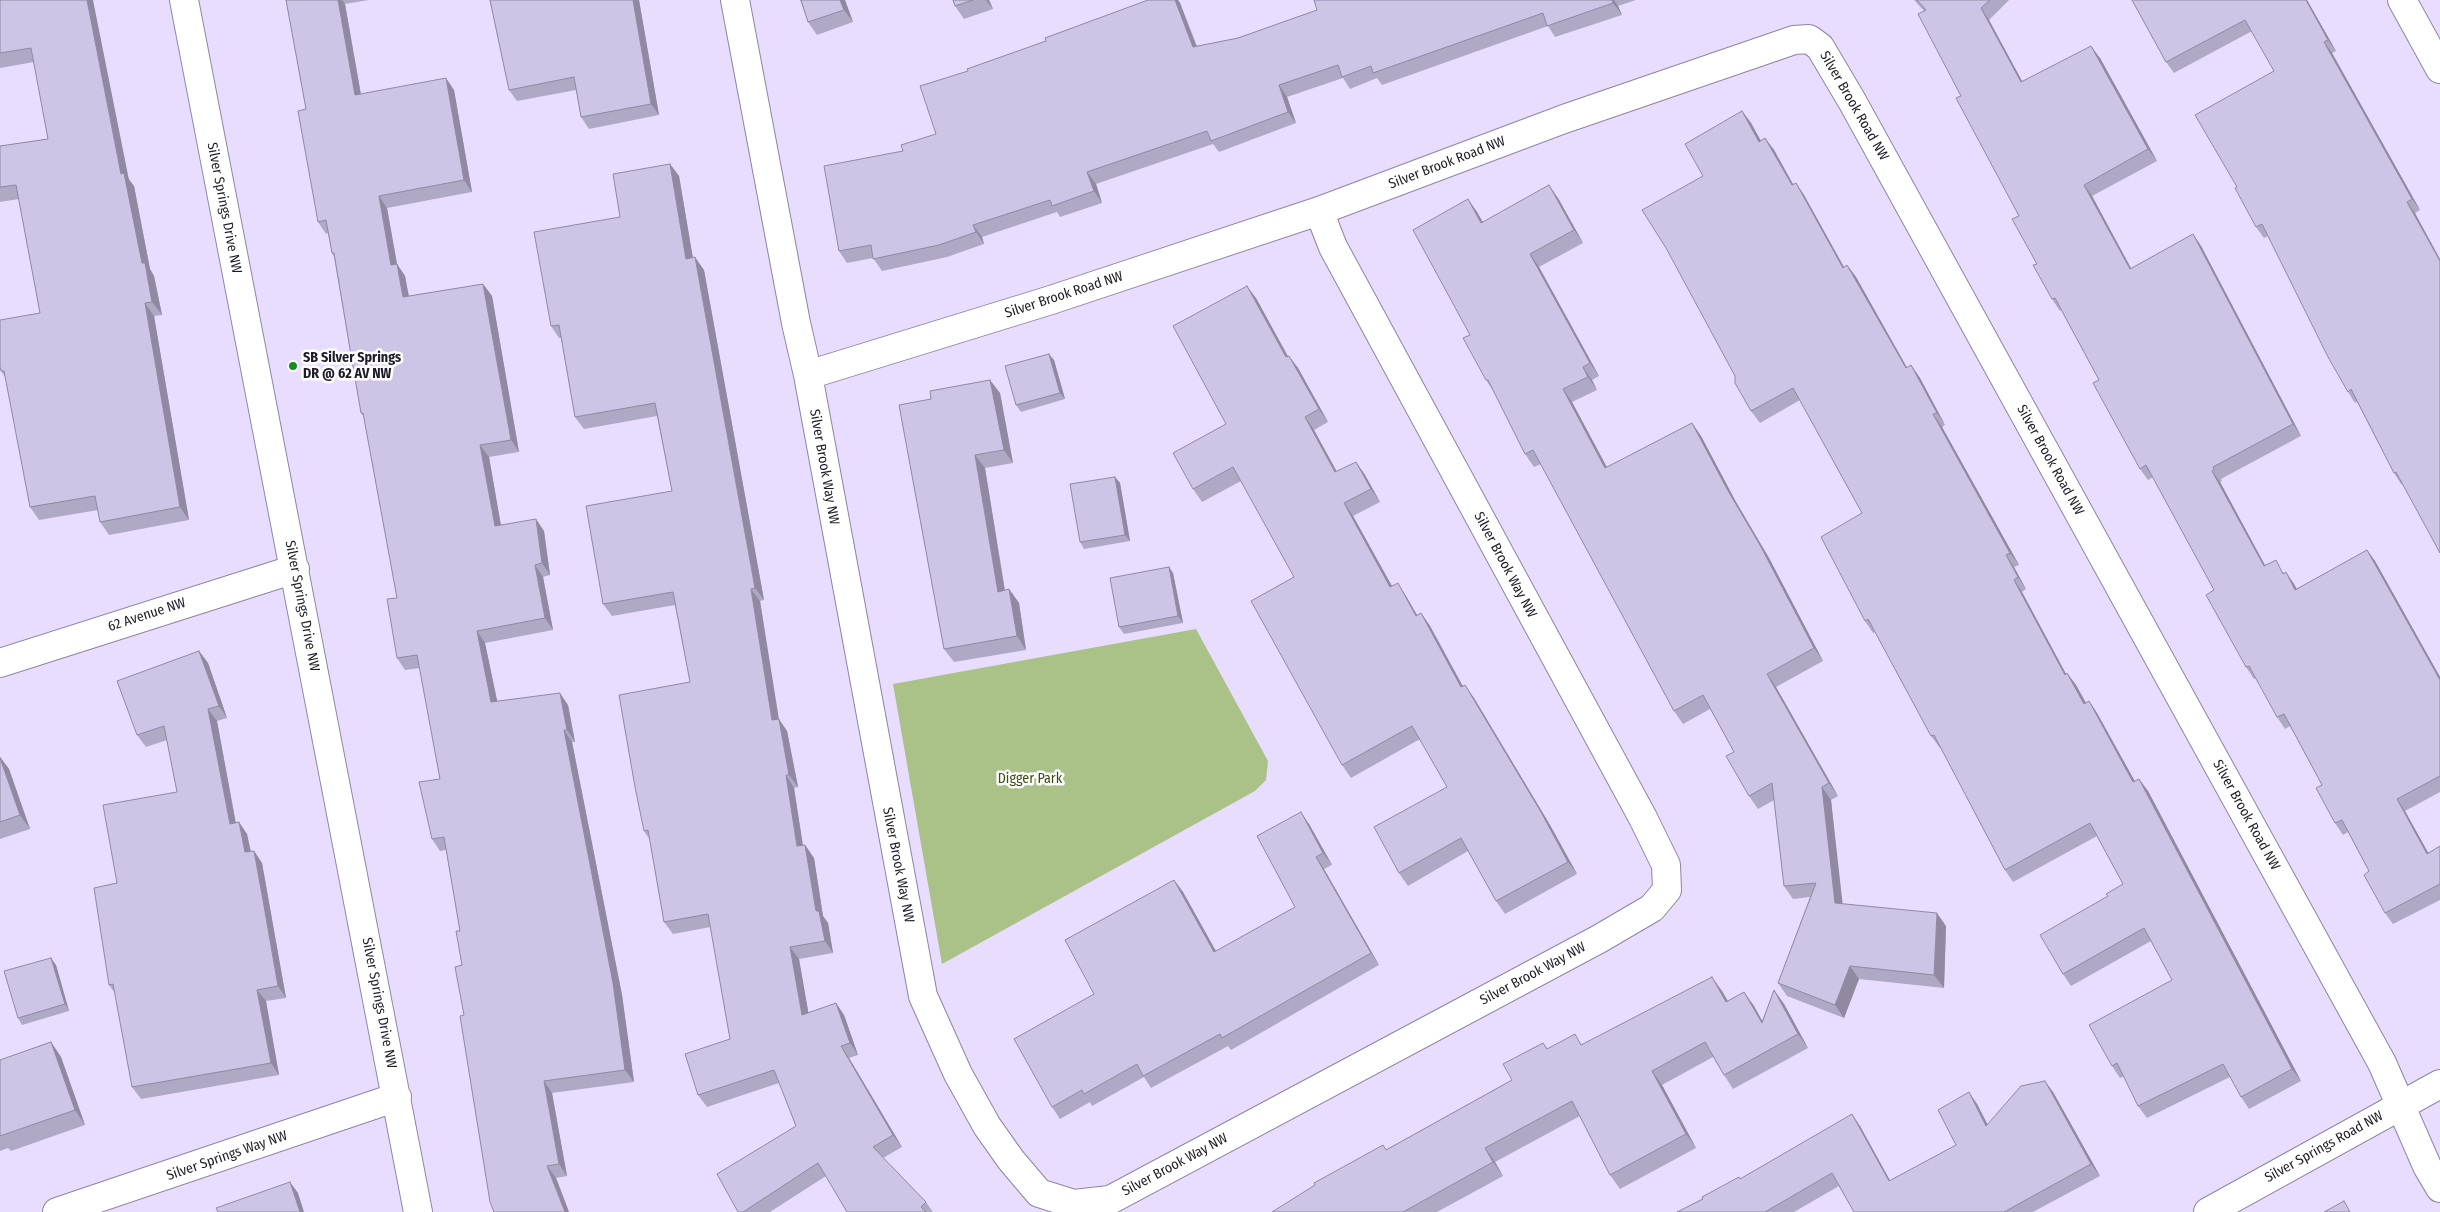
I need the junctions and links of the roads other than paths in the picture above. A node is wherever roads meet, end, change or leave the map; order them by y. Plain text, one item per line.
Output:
1 (184, 0) edge
2 (736, 0) edge
3 (2402, 0) edge
4 (2440, 69) edge
5 (1319, 212) junction
6 (808, 375) junction
7 (294, 569) junction
8 (0, 663) edge
9 (2440, 1084) edge
10 (397, 1097) junction
11 (2400, 1105) junction
12 (2440, 1188) edge
13 (57, 1212) edge
14 (418, 1212) edge
15 (2208, 1212) edge

1 - 7 street, Silver Springs Drive NW
2 - 6 street, Silver Brook Way NW
3 - 4 street
5 - 6 street, Silver Brook Road NW
5 - 6 street, Silver Brook Way NW
5 - 11 street, Silver Brook Road NW
7 - 8 street, 62 Avenue NW
7 - 10 street, Silver Springs Drive NW
9 - 11 street, Silver Springs Road NW
10 - 13 street, Silver Springs Way NW
10 - 14 street, Silver Springs Drive NW
11 - 12 street, Silver Brook Road NW
11 - 15 street, Silver Springs Road NW

